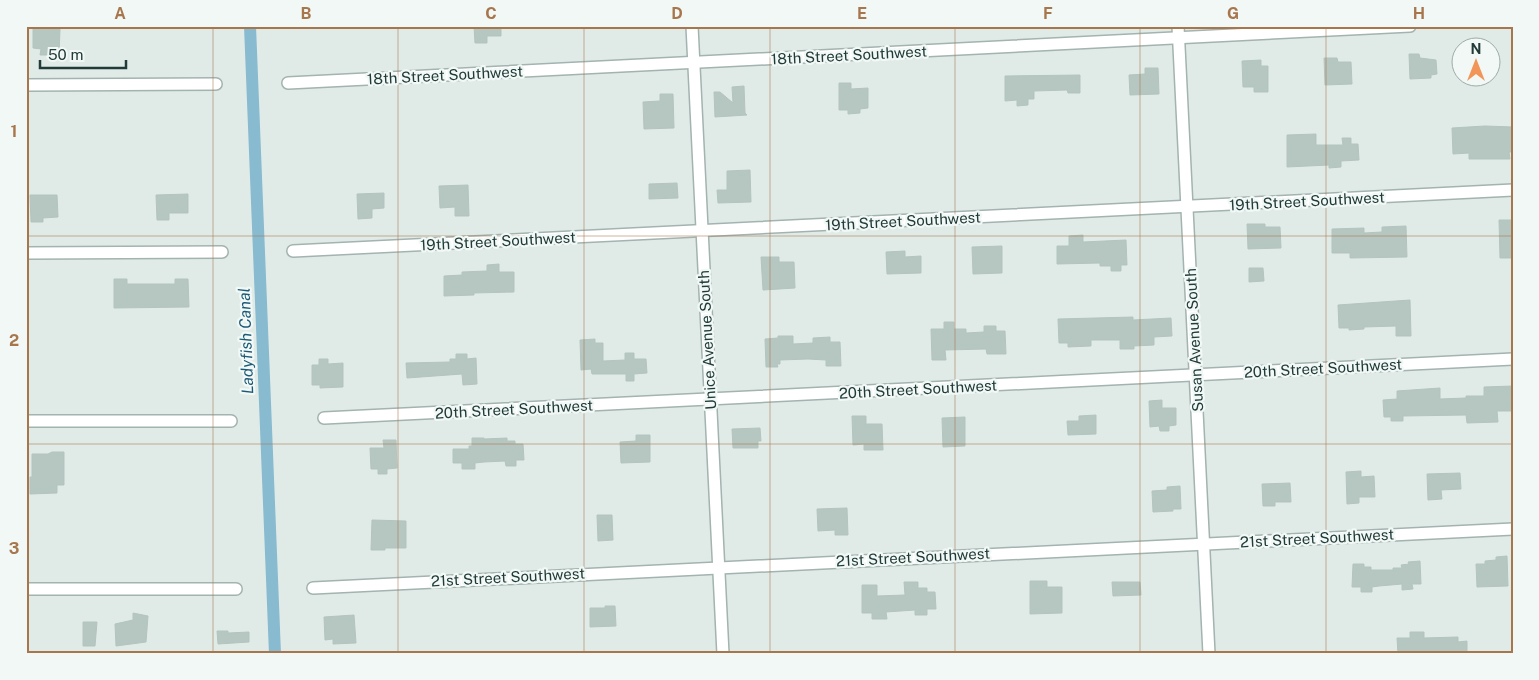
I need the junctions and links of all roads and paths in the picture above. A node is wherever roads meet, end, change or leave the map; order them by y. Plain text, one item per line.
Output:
1 (692, 26) edge
2 (1410, 26) edge
3 (1179, 32) edge
4 (693, 62) junction
5 (288, 83) dead end
6 (216, 84) dead end
7 (26, 85) edge
8 (1513, 190) edge
9 (1187, 207) junction
10 (701, 231) junction
11 (293, 251) dead end
12 (222, 252) dead end
13 (26, 253) edge
14 (1513, 359) edge
15 (1196, 375) junction
16 (710, 400) junction
17 (324, 418) dead end
18 (231, 420) dead end
19 (26, 421) edge
20 (1513, 529) edge
21 (1204, 544) junction
22 (718, 567) junction
23 (313, 588) dead end
24 (26, 589) edge
25 (236, 589) dead end
26 (723, 654) edge
27 (1209, 654) edge

1 - 4 street, Unice Avenue South
2 - 3 street, 18th Street Southwest
3 - 4 street, 18th Street Southwest
3 - 9 street, Susan Avenue South
4 - 5 street, 18th Street Southwest
4 - 10 street, Unice Avenue South
6 - 7 street
8 - 9 street, 19th Street Southwest
9 - 10 street, 19th Street Southwest
9 - 15 street, Susan Avenue South
10 - 11 street, 19th Street Southwest
10 - 16 street, Unice Avenue South
12 - 13 street
14 - 15 street, 20th Street Southwest
15 - 16 street, 20th Street Southwest
15 - 21 street, Susan Avenue South
16 - 17 street, 20th Street Southwest
16 - 22 street, Unice Avenue South
18 - 19 street
20 - 21 street, 21st Street Southwest
21 - 22 street, 21st Street Southwest
21 - 27 street, Susan Avenue South
22 - 23 street, 21st Street Southwest
22 - 26 street, Unice Avenue South
24 - 25 street

